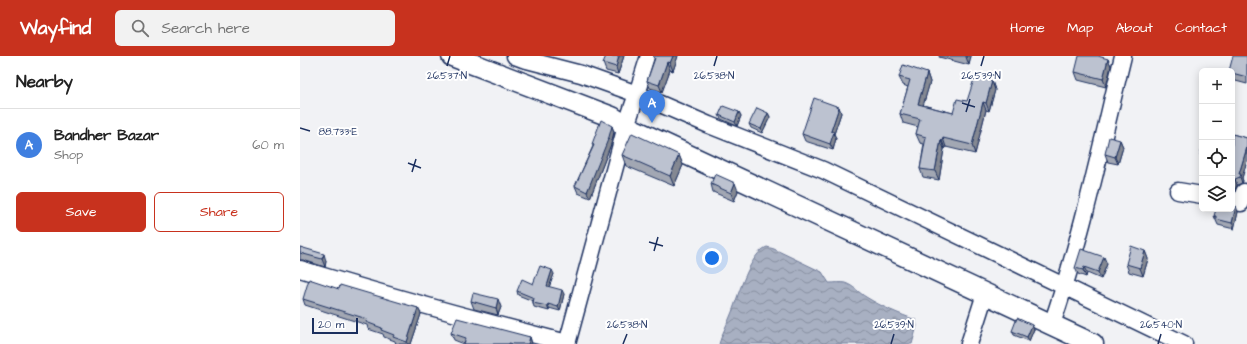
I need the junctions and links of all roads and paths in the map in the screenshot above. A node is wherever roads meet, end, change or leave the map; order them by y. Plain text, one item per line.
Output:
1 (452, 56) edge
2 (515, 56) edge
3 (649, 56) edge
4 (1123, 56) edge
5 (637, 94) junction
6 (626, 126) junction
7 (1178, 191) dead end
8 (1247, 193) edge
9 (1199, 194) edge
10 (1235, 201) edge
11 (300, 269) edge
12 (1065, 286) junction
13 (985, 294) junction
14 (1052, 324) junction
15 (567, 344) edge
16 (969, 344) edge
17 (1093, 344) edge
18 (1184, 344) edge

1 - 6 street
2 - 5 street
3 - 5 street
4 - 12 street
5 - 6 street
5 - 12 street
6 - 13 street
6 - 15 street
7 - 9 street
8 - 10 street
11 - 15 street
12 - 14 street
12 - 18 street
13 - 14 street
13 - 16 street
14 - 17 street

